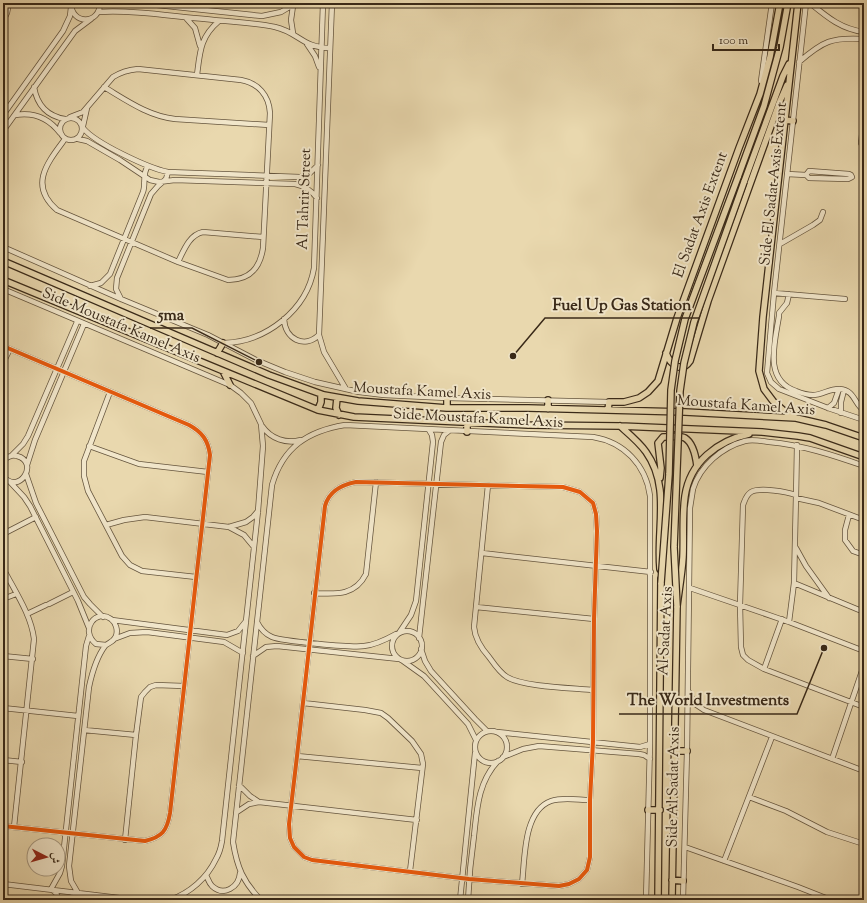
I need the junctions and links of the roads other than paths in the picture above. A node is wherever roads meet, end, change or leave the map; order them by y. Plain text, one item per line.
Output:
1 (9, 3) edge
2 (100, 3) edge
3 (138, 3) edge
4 (178, 3) edge
5 (323, 3) edge
6 (332, 3) edge
7 (772, 3) edge
8 (780, 3) edge
9 (788, 3) edge
10 (798, 3) edge
11 (806, 3) edge
12 (810, 3) edge
13 (153, 4) edge
14 (71, 5) edge
15 (295, 5) edge
16 (182, 8) junction
17 (98, 12) junction
18 (186, 18) junction
19 (91, 19) junction
20 (3, 21) edge
21 (219, 21) junction
22 (858, 31) junction
23 (864, 32) edge
24 (292, 33) junction
25 (857, 39) junction
26 (864, 39) edge
27 (308, 44) junction
28 (200, 48) junction
29 (322, 48) junction
30 (330, 48) junction
31 (792, 60) junction
32 (799, 62) junction
33 (321, 71) junction
34 (197, 75) junction
35 (789, 82) junction
36 (104, 87) junction
37 (34, 88) junction
38 (760, 94) junction
39 (10, 106) junction
40 (3, 107) edge
41 (88, 107) junction
42 (3, 115) edge
43 (14, 115) junction
44 (864, 117) edge
45 (68, 118) junction
46 (785, 120) junction
47 (793, 121) junction
48 (269, 124) junction
49 (83, 127) junction
50 (3, 131) edge
51 (60, 133) junction
52 (65, 139) junction
53 (78, 139) junction
54 (861, 142) dead end
55 (318, 165) junction
56 (148, 166) junction
57 (168, 172) junction
58 (787, 174) junction
59 (806, 175) junction
60 (145, 176) junction
61 (267, 176) junction
62 (163, 182) junction
63 (266, 183) junction
64 (317, 198) junction
65 (823, 212) dead end
66 (263, 237) junction
67 (124, 239) junction
68 (131, 242) junction
69 (780, 244) junction
70 (3, 247) edge
71 (3, 261) edge
72 (178, 262) junction
73 (3, 280) edge
74 (89, 286) junction
75 (3, 289) edge
76 (774, 293) junction
77 (789, 294) junction
78 (121, 299) junction
79 (845, 299) dead end
80 (284, 319) junction
81 (77, 322) junction
82 (84, 324) junction
83 (319, 335) junction
84 (223, 343) junction
85 (3, 346) edge
86 (10, 349) junction
87 (217, 353) junction
88 (666, 353) junction
89 (3, 363) edge
90 (57, 369) junction
91 (223, 371) junction
92 (64, 372) junction
93 (230, 385) junction
94 (346, 389) junction
95 (842, 390) junction
96 (110, 392) junction
97 (321, 394) junction
98 (338, 398) junction
99 (447, 398) junction
100 (548, 400) junction
101 (609, 402) junction
102 (447, 408) junction
103 (828, 408) junction
104 (548, 409) junction
105 (318, 410) junction
106 (608, 410) junction
107 (864, 410) edge
108 (841, 413) junction
109 (339, 415) junction
110 (796, 418) junction
111 (864, 420) edge
112 (467, 422) junction
113 (261, 424) junction
114 (620, 426) junction
115 (429, 430) junction
116 (449, 431) junction
117 (467, 432) junction
118 (762, 432) junction
119 (305, 438) junction
120 (602, 438) joint
121 (864, 438) edge
122 (89, 446) junction
123 (797, 446) junction
124 (864, 457) edge
125 (6, 458) edge
126 (27, 464) junction
127 (697, 466) junction
128 (864, 466) edge
129 (208, 472) junction
130 (26, 474) junction
131 (3, 477) edge
132 (10, 482) junction
133 (376, 482) junction
134 (659, 482) junction
135 (429, 483) junction
136 (437, 483) junction
137 (488, 486) junction
138 (796, 496) junction
139 (258, 511) junction
140 (849, 515) junction
141 (36, 517) junction
142 (864, 520) edge
143 (202, 524) junction
144 (106, 526) junction
145 (229, 527) junction
146 (3, 534) edge
147 (795, 545) junction
148 (254, 547) junction
149 (482, 553) junction
150 (864, 555) edge
151 (596, 567) junction
152 (3, 568) edge
153 (651, 572) junction
154 (196, 577) junction
155 (251, 580) junction
156 (261, 581) junction
157 (661, 583) junction
158 (794, 583) junction
159 (690, 588) junction
160 (73, 592) junction
161 (314, 593) junction
162 (16, 594) junction
163 (829, 598) junction
164 (3, 599) edge
165 (740, 605) junction
166 (476, 606) junction
167 (677, 606) junction
168 (864, 612) edge
169 (27, 614) junction
170 (103, 617) junction
171 (247, 619) junction
172 (594, 619) junction
173 (782, 619) junction
174 (112, 620) junction
175 (256, 622) junction
176 (789, 622) junction
177 (89, 628) junction
178 (190, 631) junction
179 (398, 634) junction
180 (89, 636) junction
181 (190, 638) junction
182 (419, 638) junction
183 (114, 639) junction
184 (310, 642) junction
185 (106, 645) junction
186 (309, 649) junction
187 (421, 649) junction
188 (864, 651) edge
189 (243, 653) junction
190 (3, 656) edge
191 (253, 656) junction
192 (33, 659) junction
193 (401, 660) junction
194 (864, 665) edge
195 (764, 669) junction
196 (184, 686) junction
197 (593, 690) junction
198 (688, 690) junction
199 (851, 702) junction
200 (303, 703) junction
201 (864, 707) edge
202 (3, 708) edge
203 (27, 711) junction
204 (78, 716) junction
205 (84, 730) junction
206 (487, 731) junction
207 (497, 732) junction
208 (136, 735) junction
209 (772, 737) junction
210 (476, 740) junction
211 (593, 742) junction
212 (650, 744) junction
213 (593, 750) junction
214 (675, 751) junction
215 (687, 751) junction
216 (475, 753) junction
217 (297, 756) junction
218 (503, 757) junction
219 (650, 759) junction
220 (832, 759) junction
221 (3, 760) edge
222 (498, 761) junction
223 (22, 762) junction
224 (422, 768) junction
225 (864, 771) edge
226 (239, 785) junction
227 (749, 797) junction
228 (590, 800) junction
229 (259, 802) junction
230 (291, 806) junction
231 (648, 810) junction
232 (660, 810) junction
233 (236, 812) junction
234 (416, 820) junction
235 (3, 826) edge
236 (14, 827) junction
237 (66, 833) junction
238 (73, 834) junction
239 (125, 840) junction
240 (864, 844) edge
241 (684, 847) junction
242 (724, 861) junction
243 (410, 871) junction
244 (240, 872) junction
245 (206, 875) junction
246 (462, 878) junction
247 (469, 879) junction
248 (672, 880) junction
249 (683, 881) junction
250 (3, 884) edge
251 (522, 884) junction
252 (51, 889) junction
253 (78, 893) junction
254 (59, 900) edge
255 (67, 900) edge
256 (136, 900) edge
257 (170, 900) edge
258 (261, 900) edge
259 (460, 900) edge
260 (468, 900) edge
261 (646, 900) edge
262 (658, 900) edge
263 (672, 900) edge
264 (683, 900) edge
265 (831, 900) edge

1 - 20 street
2 - 17 street
3 - 13 street
4 - 16 street
5 - 29 street, Al Tahrir Street
6 - 30 street, Al Tahrir Street
7 - 38 street
8 - 38 main road, El Sadat Axis Extent
9 - 157 main road, El Sadat Axis Extent, bridge
10 - 31 main road
11 - 32 street, Side El Sadat Axis Extent
12 - 22 street
13 - 16 street
14 - 19 street
14 - 39 street
15 - 16 street
15 - 24 street
17 - 18 street
17 - 19 street
18 - 21 street
18 - 28 street
19 - 37 street
21 - 24 street
21 - 28 street
22 - 23 street
22 - 25 street
24 - 27 street
25 - 26 street
25 - 32 street
27 - 29 street
27 - 33 street
28 - 34 street
29 - 30 street
29 - 33 street, Al Tahrir Street
30 - 83 street, Al Tahrir Street
31 - 35 main road
31 - 167 main road, bridge
32 - 47 street, Side El Sadat Axis Extent
33 - 55 street, Al Tahrir Street
34 - 36 street
34 - 48 street
35 - 46 main road
35 - 88 main road
36 - 41 street
36 - 48 street
37 - 43 street
37 - 45 street
38 - 88 main road, El Sadat Axis Extent
39 - 40 street
39 - 42 street
41 - 45 street
41 - 49 street
43 - 50 street
43 - 51 street
44 - 54 street
45 - 49 street
45 - 51 street
46 - 47 main road
46 - 110 main road
47 - 58 street, Side El Sadat Axis Extent
48 - 61 street
49 - 53 street
49 - 56 street
51 - 52 street
52 - 53 street
52 - 67 street
53 - 60 street
55 - 61 street
55 - 64 street, Al Tahrir Street
56 - 57 street
56 - 60 street
57 - 61 street
57 - 62 street
58 - 59 street
58 - 69 street, Side El Sadat Axis Extent
59 - 59 street
60 - 62 street
60 - 67 street
61 - 63 street
62 - 63 street
62 - 68 street
63 - 64 street
63 - 66 street
64 - 80 street, Al Tahrir Street
65 - 69 street
66 - 72 street
66 - 72 street
67 - 68 street
67 - 74 street
68 - 72 street
68 - 78 street
69 - 76 street, Side El Sadat Axis Extent
70 - 74 street, Side Moustafa Kamel Axis
71 - 87 main road, Moustafa Kamel Axis
73 - 91 main road, Moustafa Kamel Axis
74 - 78 street, Side Moustafa Kamel Axis
75 - 81 street, Side Moustafa Kamel Axis
76 - 77 street
76 - 103 street, Side El Sadat Axis Extent
77 - 79 street
77 - 95 street
78 - 84 street, Side Moustafa Kamel Axis
80 - 83 street
80 - 84 street, Al Tahrir Street
81 - 82 street, Side Moustafa Kamel Axis
81 - 90 street
82 - 92 street
82 - 93 street, Side Moustafa Kamel Axis
83 - 94 street, Al Tahrir Street
84 - 87 main road
84 - 94 street, Side Moustafa Kamel Axis
85 - 86 street
86 - 89 street
86 - 90 street
87 - 97 main road, Moustafa Kamel Axis
88 - 101 main road, El Sadat Axis Extent
90 - 92 street
90 - 125 street
91 - 93 main road
91 - 105 main road, Moustafa Kamel Axis
92 - 96 street
92 - 126 street
93 - 113 street, Side Moustafa Kamel Axis
94 - 99 street, Side Moustafa Kamel Axis
95 - 103 street
95 - 107 street
95 - 108 street
96 - 122 street
96 - 129 street
97 - 98 main road, Moustafa Kamel Axis
97 - 105 main road
98 - 102 main road, Moustafa Kamel Axis
98 - 109 main road
99 - 100 street, Side Moustafa Kamel Axis
99 - 102 main road
100 - 101 street, Side Moustafa Kamel Axis
100 - 104 main road
101 - 106 main road
102 - 104 main road, Moustafa Kamel Axis
103 - 108 street
104 - 106 main road, Moustafa Kamel Axis
105 - 109 main road, Moustafa Kamel Axis
106 - 110 main road, Moustafa Kamel Axis
108 - 111 street
109 - 112 main road, Moustafa Kamel Axis
110 - 121 main road, Moustafa Kamel Axis
112 - 114 main road, Moustafa Kamel Axis
112 - 117 main road
113 - 119 street
113 - 139 street
114 - 118 main road, Moustafa Kamel Axis
114 - 134 main road, Al Sadat Axis
115 - 116 street, Side Moustafa Kamel Axis
115 - 119 street, Side Moustafa Kamel Axis
115 - 135 street
116 - 117 street, Side Moustafa Kamel Axis
116 - 136 street
117 - 120 street, Side Moustafa Kamel Axis
118 - 124 main road, Moustafa Kamel Axis
118 - 127 main road, Al Sadat Axis
119 - 156 street
120 - 153 street, Side Al Sadat Axis
122 - 129 street
122 - 144 street
123 - 128 street
123 - 138 street
123 - 159 street, Side Al Sadat Axis
125 - 126 street
126 - 130 street
127 - 134 main road
127 - 167 main road, Al Sadat Axis
129 - 143 street
130 - 132 street
130 - 170 street
131 - 132 street
132 - 141 street
133 - 135 street
133 - 161 street
133 - 161 street
134 - 157 main road, Al Sadat Axis
135 - 136 street
135 - 179 street
136 - 137 street
136 - 182 street
137 - 149 street
137 - 151 street
138 - 140 street
138 - 147 street
138 - 165 street
139 - 145 street
139 - 148 street
140 - 142 street
140 - 150 street
141 - 146 street
141 - 160 street
143 - 144 street
143 - 145 street
143 - 154 street
144 - 154 street
145 - 148 street
147 - 158 street
147 - 163 street
148 - 155 street
149 - 151 street
149 - 166 street
151 - 153 street
151 - 172 street
152 - 162 street
153 - 212 street, Side Al Sadat Axis
154 - 178 street
155 - 156 street
155 - 171 street
156 - 175 street
157 - 232 main road, Al Sadat Axis
158 - 163 street
158 - 176 street
159 - 165 street
159 - 198 street, Side Al Sadat Axis
160 - 169 street
160 - 177 street
161 - 184 street
162 - 164 street
162 - 169 street
163 - 168 street
165 - 173 street
165 - 195 street
166 - 172 street
166 - 197 street
167 - 214 main road, Al Sadat Axis
169 - 192 street
170 - 174 street
170 - 177 street
171 - 178 street
171 - 189 street
172 - 197 street
173 - 176 street
173 - 195 street
174 - 178 street
174 - 183 street
175 - 184 street
175 - 191 street
176 - 188 street
177 - 180 street
178 - 181 street
179 - 182 street
179 - 184 street
179 - 193 street
180 - 185 street
180 - 204 street
181 - 183 street
181 - 189 street
181 - 196 street
182 - 187 street
183 - 185 street
184 - 186 street
185 - 205 street
186 - 191 street
186 - 193 street
186 - 200 street
187 - 193 street
187 - 206 street
189 - 245 street
190 - 192 street
191 - 226 street
192 - 203 street
193 - 210 street
194 - 199 street
195 - 199 street
196 - 208 street
196 - 239 street
197 - 211 street
198 - 209 street
198 - 215 street, Side Al Sadat Axis
199 - 201 street
199 - 220 street
200 - 217 street
200 - 224 street
202 - 203 street
203 - 204 street
203 - 223 street
204 - 237 street
205 - 208 street
205 - 238 street
206 - 207 street
206 - 210 street
207 - 211 street
207 - 218 street
208 - 239 street
209 - 220 street
209 - 227 street
210 - 216 street
211 - 212 street
211 - 213 street
212 - 219 street, Side Al Sadat Axis
213 - 218 street
213 - 219 street
213 - 228 street
214 - 215 main road
214 - 248 main road, Al Sadat Axis
215 - 241 street, Side Al Sadat Axis
216 - 222 street
216 - 246 street
217 - 224 street
217 - 230 street
218 - 222 street
219 - 231 street, Side Al Sadat Axis
220 - 225 street
221 - 223 street
222 - 247 street
223 - 236 street
224 - 234 street
226 - 229 street
226 - 233 street
227 - 240 street
227 - 242 street
228 - 251 street
228 - 251 street
229 - 230 street
229 - 233 street
230 - 234 street
230 - 243 street
231 - 232 main road
231 - 261 street, Side Al Sadat Axis
232 - 262 main road, Al Sadat Axis
233 - 244 street
234 - 243 street
235 - 236 street
236 - 237 street
237 - 238 street
237 - 252 street
238 - 239 street
238 - 253 street
241 - 242 street
241 - 249 street, Side Al Sadat Axis
242 - 265 street
243 - 246 street
244 - 245 street
244 - 258 street
245 - 257 street
246 - 247 street
246 - 259 street
247 - 251 street
247 - 260 street
248 - 249 main road
248 - 263 main road, Al Sadat Axis
249 - 264 street, Side Al Sadat Axis
250 - 252 street
252 - 253 street
252 - 254 street
253 - 255 street
253 - 256 street

